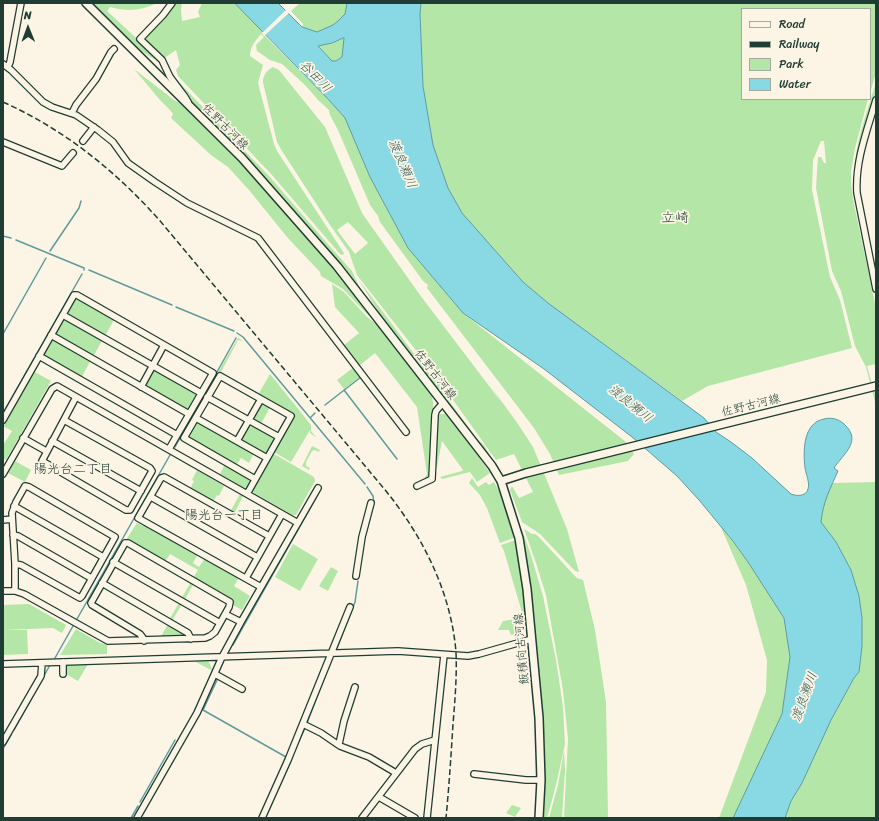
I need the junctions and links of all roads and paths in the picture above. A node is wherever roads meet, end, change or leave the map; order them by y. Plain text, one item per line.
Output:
1 (21, 3) edge
2 (86, 3) edge
3 (172, 3) edge
4 (114, 49) dead end
5 (5, 66) edge
6 (876, 100) edge
7 (189, 106) junction
8 (72, 113) junction
9 (94, 127) junction
10 (83, 141) dead end
11 (3, 142) edge
12 (73, 153) dead end
13 (876, 289) edge
14 (63, 315) junction
15 (51, 335) junction
16 (164, 345) junction
17 (39, 356) junction
18 (153, 365) junction
19 (141, 386) junction
20 (876, 386) edge
21 (201, 393) junction
22 (76, 397) junction
23 (208, 397) junction
24 (261, 399) junction
25 (443, 403) junction
26 (189, 414) junction
27 (196, 418) junction
28 (3, 420) edge
29 (64, 420) junction
30 (249, 420) junction
31 (406, 432) dead end
32 (177, 435) junction
33 (279, 437) junction
34 (23, 438) junction
35 (52, 441) junction
36 (237, 441) junction
37 (169, 449) junction
38 (46, 451) junction
39 (267, 458) junction
40 (5, 467) edge
41 (3, 474) edge
42 (255, 479) junction
43 (505, 479) junction
44 (417, 486) dead end
45 (318, 488) dead end
46 (141, 491) junction
47 (247, 494) junction
48 (150, 497) junction
49 (371, 503) dead end
50 (14, 506) junction
51 (282, 514) junction
52 (12, 519) junction
53 (3, 520) edge
54 (298, 523) junction
55 (13, 535) junction
56 (269, 536) junction
57 (103, 557) junction
58 (257, 557) junction
59 (113, 562) junction
60 (15, 564) junction
61 (356, 576) dead end
62 (92, 578) junction
63 (246, 578) junction
64 (102, 583) junction
65 (261, 587) junction
66 (3, 590) edge
67 (15, 591) junction
68 (350, 608) dead end
69 (225, 614) junction
70 (241, 622) junction
71 (220, 623) junction
72 (191, 639) junction
73 (144, 640) junction
74 (532, 640) junction
75 (332, 653) junction
76 (444, 655) junction
77 (222, 657) junction
78 (63, 662) junction
79 (42, 663) junction
80 (3, 664) edge
81 (63, 674) dead end
82 (215, 674) junction
83 (355, 687) dead end
84 (242, 689) dead end
85 (303, 724) junction
86 (435, 740) junction
87 (3, 742) edge
88 (339, 744) junction
89 (396, 772) junction
90 (474, 774) dead end
91 (541, 780) junction
92 (379, 797) junction
93 (137, 818) edge
94 (262, 818) edge
95 (362, 818) edge
96 (415, 818) edge
97 (427, 818) edge
98 (539, 818) edge

1 - 5 street
2 - 7 main road, 佐野古河線
3 - 7 street
4 - 8 street
5 - 8 street
6 - 13 street
7 - 25 main road, 佐野古河線
8 - 9 street
9 - 10 street
9 - 31 street
11 - 12 street
14 - 15 street
14 - 16 street
14 - 18 street
15 - 17 street
15 - 19 street
16 - 18 street
16 - 21 street
17 - 28 street
17 - 32 street
18 - 19 street
18 - 21 street
19 - 26 street
20 - 43 main road, 佐野古河線
21 - 26 street
22 - 29 street
22 - 34 street
22 - 37 street
23 - 24 street
23 - 27 street
23 - 30 street
24 - 30 street
24 - 33 street
25 - 43 main road, 佐野古河線
25 - 44 street
26 - 32 street
27 - 36 street
27 - 42 street
29 - 35 street
29 - 46 street
30 - 33 street
30 - 36 street
32 - 37 street
33 - 39 street
34 - 38 street
34 - 40 street
35 - 38 street
35 - 46 street
36 - 39 street
37 - 47 street
38 - 46 street
39 - 42 street
40 - 41 street
42 - 47 street
43 - 74 main road, 飯積向古河線
45 - 54 street
47 - 51 street
48 - 56 street
48 - 58 street
48 - 63 street
49 - 61 street
50 - 52 street
50 - 57 street
50 - 57 street
51 - 54 street
51 - 56 street
52 - 53 street
52 - 55 street
54 - 65 street
55 - 60 street
55 - 62 street
56 - 58 street
57 - 62 street
58 - 63 street
59 - 64 street
59 - 69 street
59 - 71 street
60 - 62 street
60 - 67 street
63 - 65 street
64 - 72 street
64 - 73 street
65 - 70 street
66 - 67 street
67 - 73 street
68 - 75 street
69 - 70 street
69 - 71 street
70 - 77 street
71 - 72 street
72 - 73 street
74 - 76 street
74 - 91 main road, 飯積向古河線
75 - 76 street
75 - 77 street
75 - 85 street
76 - 86 street
77 - 78 street
77 - 82 street
78 - 79 street
78 - 81 street
79 - 80 street
79 - 87 street
82 - 84 street
82 - 93 street
83 - 88 street
85 - 88 street
85 - 94 street
86 - 89 street
86 - 97 street
88 - 89 street
89 - 92 street
90 - 91 street
91 - 98 main road, 飯積向古河線
92 - 95 street
92 - 96 street

